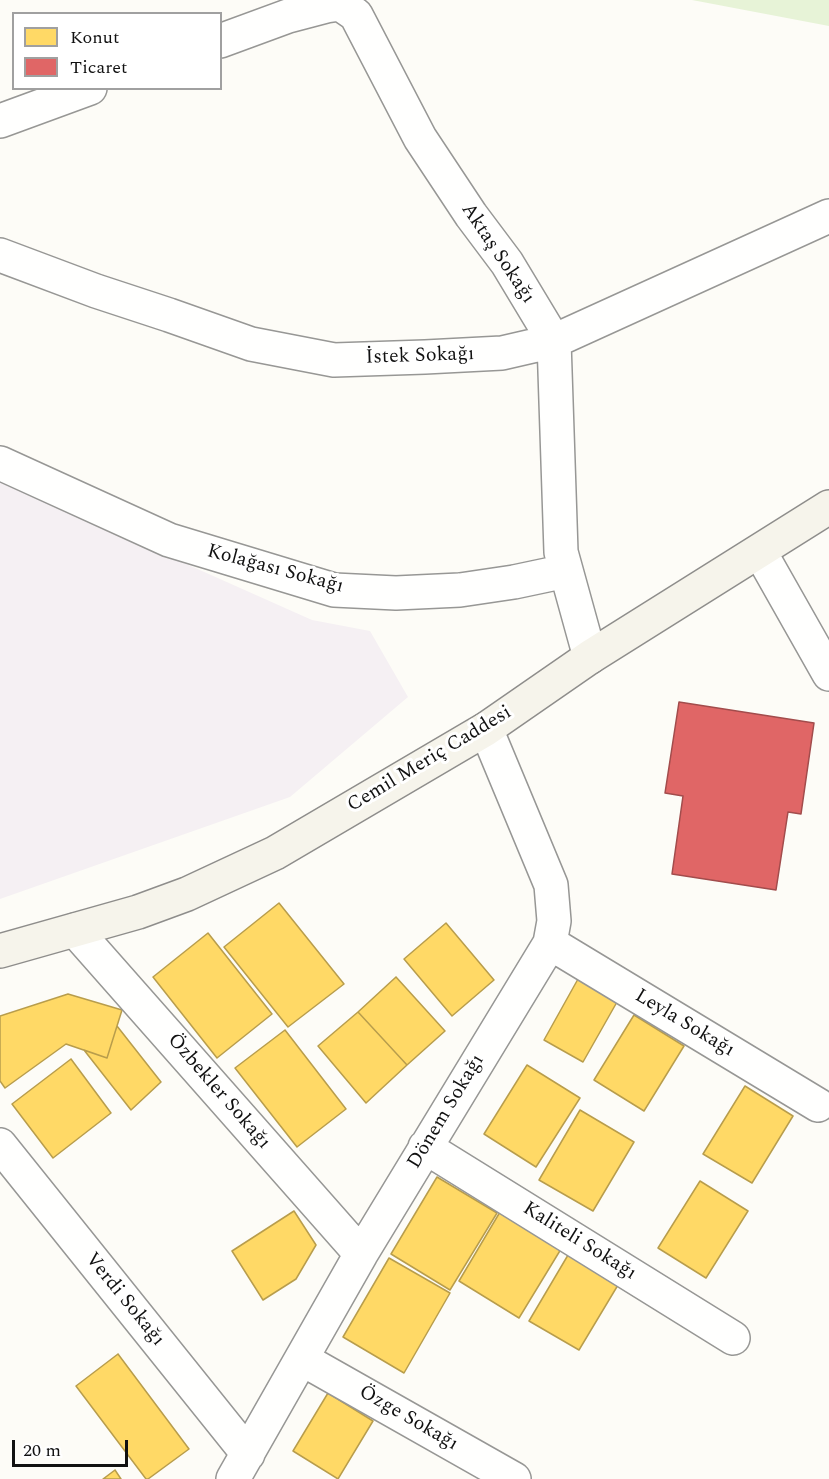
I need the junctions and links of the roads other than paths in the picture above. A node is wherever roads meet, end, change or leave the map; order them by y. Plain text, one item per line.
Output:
1 (222, 40) edge
2 (85, 90) edge
3 (0, 122) edge
4 (829, 216) edge
5 (0, 255) edge
6 (554, 341) junction
7 (0, 463) edge
8 (829, 507) edge
9 (759, 552) junction
10 (566, 571) junction
11 (590, 657) junction
12 (829, 674) edge
13 (486, 729) junction
14 (75, 930) junction
15 (550, 943) junction
16 (0, 951) edge
17 (818, 1105) dead end
18 (0, 1145) edge
19 (425, 1147) junction
20 (361, 1254) junction
21 (733, 1338) dead end
22 (302, 1359) junction
23 (240, 1467) edge
24 (514, 1479) edge

1 - 6 street, Aktaş Sokağı
2 - 3 street
4 - 6 street, İstek Sokağı
5 - 6 street, İstek Sokağı
6 - 10 street, Aktaş Sokağı
7 - 10 street, Kolağası Sokağı
8 - 9 main road, Cemil Meriç Caddesi
9 - 11 main road, Cemil Meriç Caddesi
9 - 12 street
10 - 11 street, Aktaş Sokağı
11 - 13 main road, Cemil Meriç Caddesi
13 - 14 main road, Cemil Meriç Caddesi
13 - 15 street, Dönem Sokağı
14 - 16 main road, Cemil Meriç Caddesi
14 - 20 street, Özbekler Sokağı
15 - 17 street, Leyla Sokağı
15 - 19 street, Dönem Sokağı
18 - 23 street, Verdi Sokağı
19 - 20 street, Dönem Sokağı
19 - 21 street, Kaliteli Sokağı
20 - 22 street, Dönem Sokağı
22 - 23 street, Dönem Sokağı
22 - 24 street, Özge Sokağı

